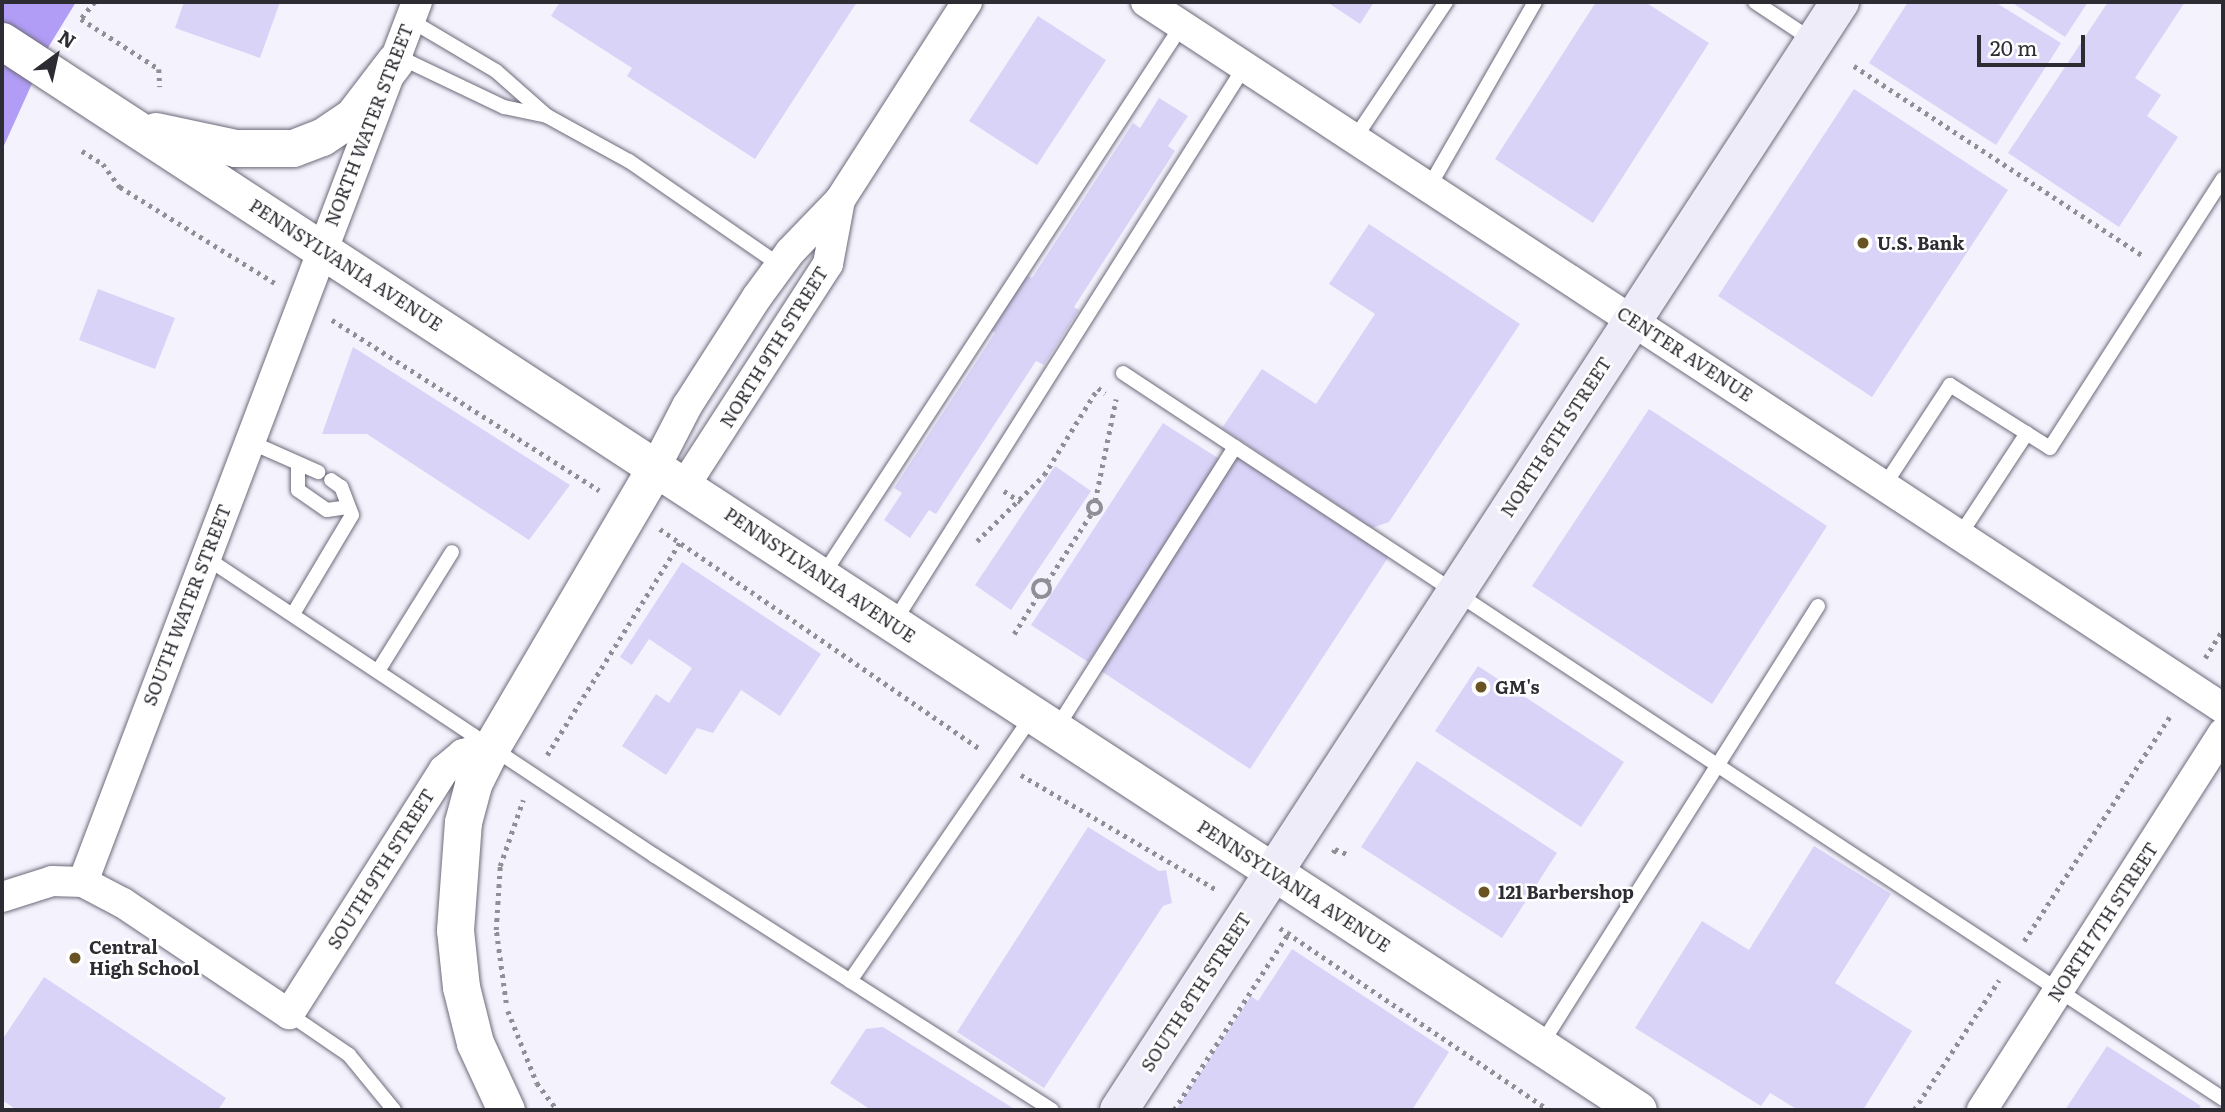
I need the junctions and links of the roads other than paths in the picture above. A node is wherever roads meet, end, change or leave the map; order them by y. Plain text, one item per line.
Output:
1 (967, 2) edge
2 (1146, 2) edge
3 (1446, 2) edge
4 (1535, 2) edge
5 (1755, 2) edge
6 (1840, 2) edge
7 (414, 11) edge
8 (1182, 25) junction
9 (2, 41) edge
10 (1814, 41) junction
11 (396, 59) junction
12 (1245, 66) junction
13 (107, 110) junction
14 (547, 117) junction
15 (1354, 138) junction
16 (2223, 179) edge
17 (1429, 187) junction
18 (840, 200) junction
19 (321, 249) junction
20 (780, 265) junction
21 (1632, 320) junction
22 (1123, 373) dead end
23 (2027, 433) junction
24 (248, 440) junction
25 (1235, 447) junction
26 (298, 466) junction
27 (671, 476) junction
28 (1884, 486) junction
29 (348, 507) junction
30 (1960, 535) junction
31 (452, 552) dead end
32 (205, 557) junction
33 (822, 575) junction
34 (1454, 594) junction
35 (1818, 606) dead end
36 (293, 614) junction
37 (894, 623) junction
38 (378, 671) junction
39 (2223, 708) edge
40 (1044, 722) junction
41 (2223, 733) edge
42 (492, 746) junction
43 (1714, 765) junction
44 (1273, 873) junction
45 (83, 882) junction
46 (2, 897) edge
47 (850, 981) junction
48 (2059, 991) junction
49 (289, 1014) junction
50 (1540, 1047) junction
51 (2223, 1099) edge
52 (394, 1110) edge
53 (506, 1110) edge
54 (1052, 1110) edge
55 (1119, 1110) edge
56 (1638, 1110) edge
57 (1982, 1110) edge

1 - 18 street, NORTH 9TH STREET
2 - 8 street, CENTER AVENUE
3 - 15 lane
4 - 17 lane
5 - 10 lane
6 - 10 main road, NORTH 8TH STREET
7 - 11 street, NORTH WATER STREET
7 - 14 lane
8 - 12 street, CENTER AVENUE
8 - 33 lane
9 - 13 street, PENNSYLVANIA AVENUE
10 - 21 main road, NORTH 8TH STREET
11 - 13 street
11 - 14 lane
11 - 19 street, NORTH WATER STREET
12 - 15 street, CENTER AVENUE
12 - 37 lane
13 - 19 street, PENNSYLVANIA AVENUE
14 - 20 lane
15 - 17 street, CENTER AVENUE
16 - 23 lane
17 - 21 street, CENTER AVENUE
18 - 20 street, NORTH 9TH STREET
18 - 27 street, NORTH 9TH STREET
19 - 24 street, SOUTH WATER STREET
19 - 27 street, PENNSYLVANIA AVENUE
20 - 27 street, NORTH 9TH STREET
21 - 28 street, CENTER AVENUE
21 - 34 main road, NORTH 8TH STREET
22 - 25 lane
23 - 28 lane
23 - 30 lane
24 - 26 lane
24 - 32 street, SOUTH WATER STREET
25 - 34 lane
25 - 40 lane
26 - 29 lane
26 - 29 lane
27 - 33 street, PENNSYLVANIA AVENUE
27 - 42 street
28 - 30 street, CENTER AVENUE
29 - 36 lane
30 - 39 street, CENTER AVENUE
31 - 38 lane
32 - 36 lane
32 - 45 street, SOUTH WATER STREET
33 - 37 street, PENNSYLVANIA AVENUE
34 - 43 lane
34 - 44 main road, NORTH 8TH STREET
35 - 43 lane
36 - 38 lane
37 - 40 street, PENNSYLVANIA AVENUE
38 - 42 lane
40 - 44 street, PENNSYLVANIA AVENUE
40 - 47 lane
41 - 48 street, NORTH 7TH STREET
42 - 47 lane
42 - 49 street, SOUTH 9TH STREET
42 - 53 street
43 - 48 lane
43 - 50 lane
44 - 50 street, PENNSYLVANIA AVENUE
44 - 55 main road, SOUTH 8TH STREET
45 - 46 street
45 - 49 street
47 - 54 lane
48 - 51 lane
48 - 57 street, NORTH 7TH STREET
49 - 52 lane
50 - 56 street, PENNSYLVANIA AVENUE

